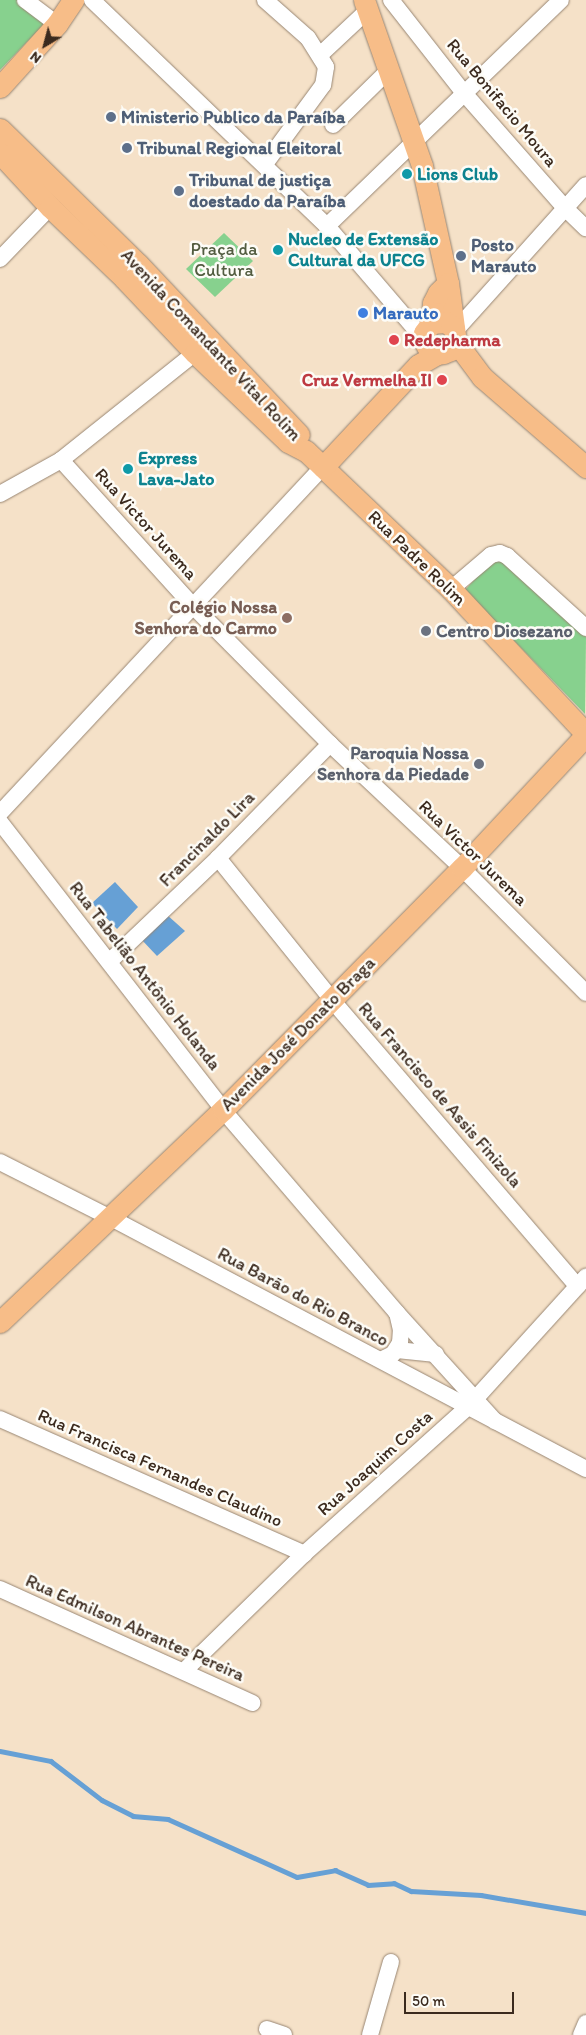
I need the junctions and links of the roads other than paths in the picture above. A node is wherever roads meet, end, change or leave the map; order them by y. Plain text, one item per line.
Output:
1 (25, 0) edge
2 (73, 0) edge
3 (92, 0) edge
4 (265, 0) edge
5 (391, 0) edge
6 (561, 0) edge
7 (372, 3) edge
8 (57, 24) junction
9 (320, 55) junction
10 (390, 69) junction
11 (0, 87) edge
12 (464, 93) junction
13 (333, 125) dead end
14 (0, 129) edge
15 (414, 141) junction
16 (0, 153) edge
17 (265, 164) junction
18 (586, 185) edge
19 (50, 206) junction
20 (565, 208) junction
21 (327, 226) junction
22 (586, 228) edge
23 (0, 259) edge
24 (439, 338) junction
25 (202, 347) junction
26 (306, 451) joint
27 (61, 460) junction
28 (323, 467) junction
29 (586, 467) edge
30 (0, 494) edge
31 (451, 589) junction
32 (194, 607) junction
33 (586, 628) edge
34 (586, 735) edge
35 (330, 744) junction
36 (0, 814) edge
37 (0, 822) edge
38 (218, 858) junction
39 (462, 868) junction
40 (110, 961) junction
41 (586, 993) edge
42 (332, 1000) junction
43 (223, 1110) junction
44 (0, 1162) edge
45 (111, 1218) junction
46 (581, 1282) edge
47 (397, 1313) junction
48 (0, 1322) edge
49 (397, 1350) junction
50 (436, 1354) junction
51 (381, 1360) junction
52 (472, 1403) junction
53 (0, 1418) edge
54 (586, 1469) edge
55 (304, 1554) junction
56 (0, 1589) edge
57 (184, 1671) junction
58 (253, 1703) dead end
59 (391, 1962) dead end
60 (586, 2023) edge
61 (267, 2029) dead end
62 (284, 2035) edge
63 (370, 2035) edge
64 (581, 2035) edge

1 - 8 street
2 - 8 main road
3 - 17 street
4 - 9 street
5 - 12 street, Rua Bonifacio Moura
6 - 12 street
7 - 9 street
7 - 10 main road
8 - 11 main road
9 - 17 street
10 - 13 street
10 - 15 main road
12 - 15 street
12 - 20 street, Rua Bonifacio Moura
14 - 25 main road, Avenida Comandante Vital Rolim
15 - 21 street
15 - 24 main road
16 - 19 main road, Avenida Comandante Vital Rolim
17 - 21 street
18 - 20 street
19 - 23 street
19 - 25 main road, Avenida Comandante Vital Rolim
20 - 22 street, Rua Bonifacio Moura
20 - 24 street
21 - 24 street
24 - 28 main road
24 - 29 main road
25 - 26 main road, Avenida Comandante Vital Rolim
25 - 27 street
26 - 28 main road, Rua Padre Rolim
27 - 30 street
27 - 32 street, Rua Victor Jurema
28 - 31 main road, Rua Padre Rolim
28 - 32 street
31 - 33 street
31 - 34 main road, Rua Padre Rolim
32 - 35 street, Rua Victor Jurema
32 - 36 street
34 - 39 main road, Avenida José Donato Braga
35 - 38 street, Francinaldo Lira
35 - 39 street, Rua Victor Jurema
37 - 40 street, Rua Tabelião Antônio Holanda
38 - 40 street, Francinaldo Lira
38 - 42 street, Rua Francisco de Assis Finizola
39 - 41 street, Rua Victor Jurema
39 - 42 main road, Avenida José Donato Braga
40 - 43 street, Rua Tabelião Antônio Holanda
42 - 43 main road, Avenida José Donato Braga
42 - 46 street, Rua Francisco de Assis Finizola
43 - 45 main road, Avenida José Donato Braga
43 - 47 street, Rua Tabelião Antônio Holanda
44 - 45 street, Rua Barāo do Rio Branco
45 - 48 main road, Avenida José Donato Braga
45 - 51 street, Rua Barāo do Rio Branco
46 - 52 street, Rua Joaquim Costa
47 - 49 street
47 - 50 street, Rua Tabelião Antônio Holanda
49 - 50 street
49 - 51 street
50 - 52 street, Rua Tabelião Antônio Holanda
51 - 52 street, Rua Barāo do Rio Branco
52 - 54 street, Rua Barāo do Rio Branco
52 - 55 street, Rua Joaquim Costa
53 - 55 street, Rua Francisca Fernandes Claudino
55 - 57 street, Rua Joaquim Costa
56 - 57 street, Rua Edmilson Abrantes Pereira
57 - 58 street, Rua Edmilson Abrantes Pereira
59 - 63 street
60 - 64 street
61 - 62 street

